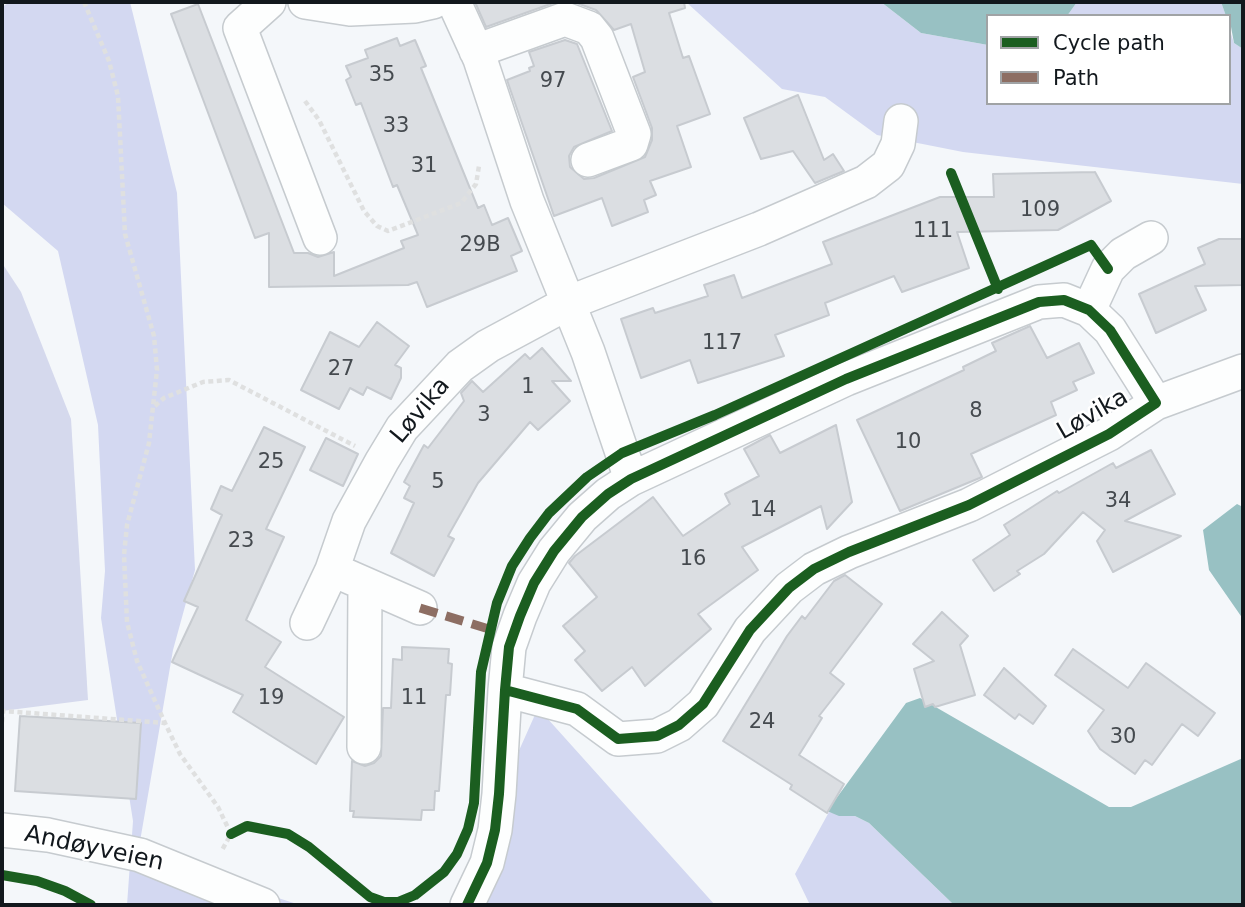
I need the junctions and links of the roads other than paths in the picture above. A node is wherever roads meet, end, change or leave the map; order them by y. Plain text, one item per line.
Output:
1 (269, 2) edge
2 (305, 2) edge
3 (433, 2) edge
4 (454, 2) edge
5 (476, 51) junction
6 (901, 121) dead end
7 (589, 160) dead end
8 (320, 238) dead end
9 (1151, 238) dead end
10 (568, 303) junction
11 (1089, 310) junction
12 (1243, 371) edge
13 (1156, 403) junction
14 (631, 479) junction
15 (332, 570) junction
16 (365, 584) junction
17 (421, 608) dead end
18 (307, 623) dead end
19 (505, 690) junction
20 (364, 747) dead end
21 (2, 830) edge
22 (263, 905) edge
23 (467, 905) edge

1 - 8 street
2 - 3 street
4 - 5 street
5 - 7 street
5 - 10 street
6 - 10 street, Løvika
9 - 11 street
10 - 14 street
10 - 15 street, Løvika
11 - 13 street, Løvika
11 - 14 street
12 - 13 street, Løvika
13 - 19 street, Løvika
14 - 19 street
15 - 16 street
15 - 18 street, Løvika
16 - 17 street
16 - 20 street
19 - 23 street
21 - 22 street, Andøyveien

